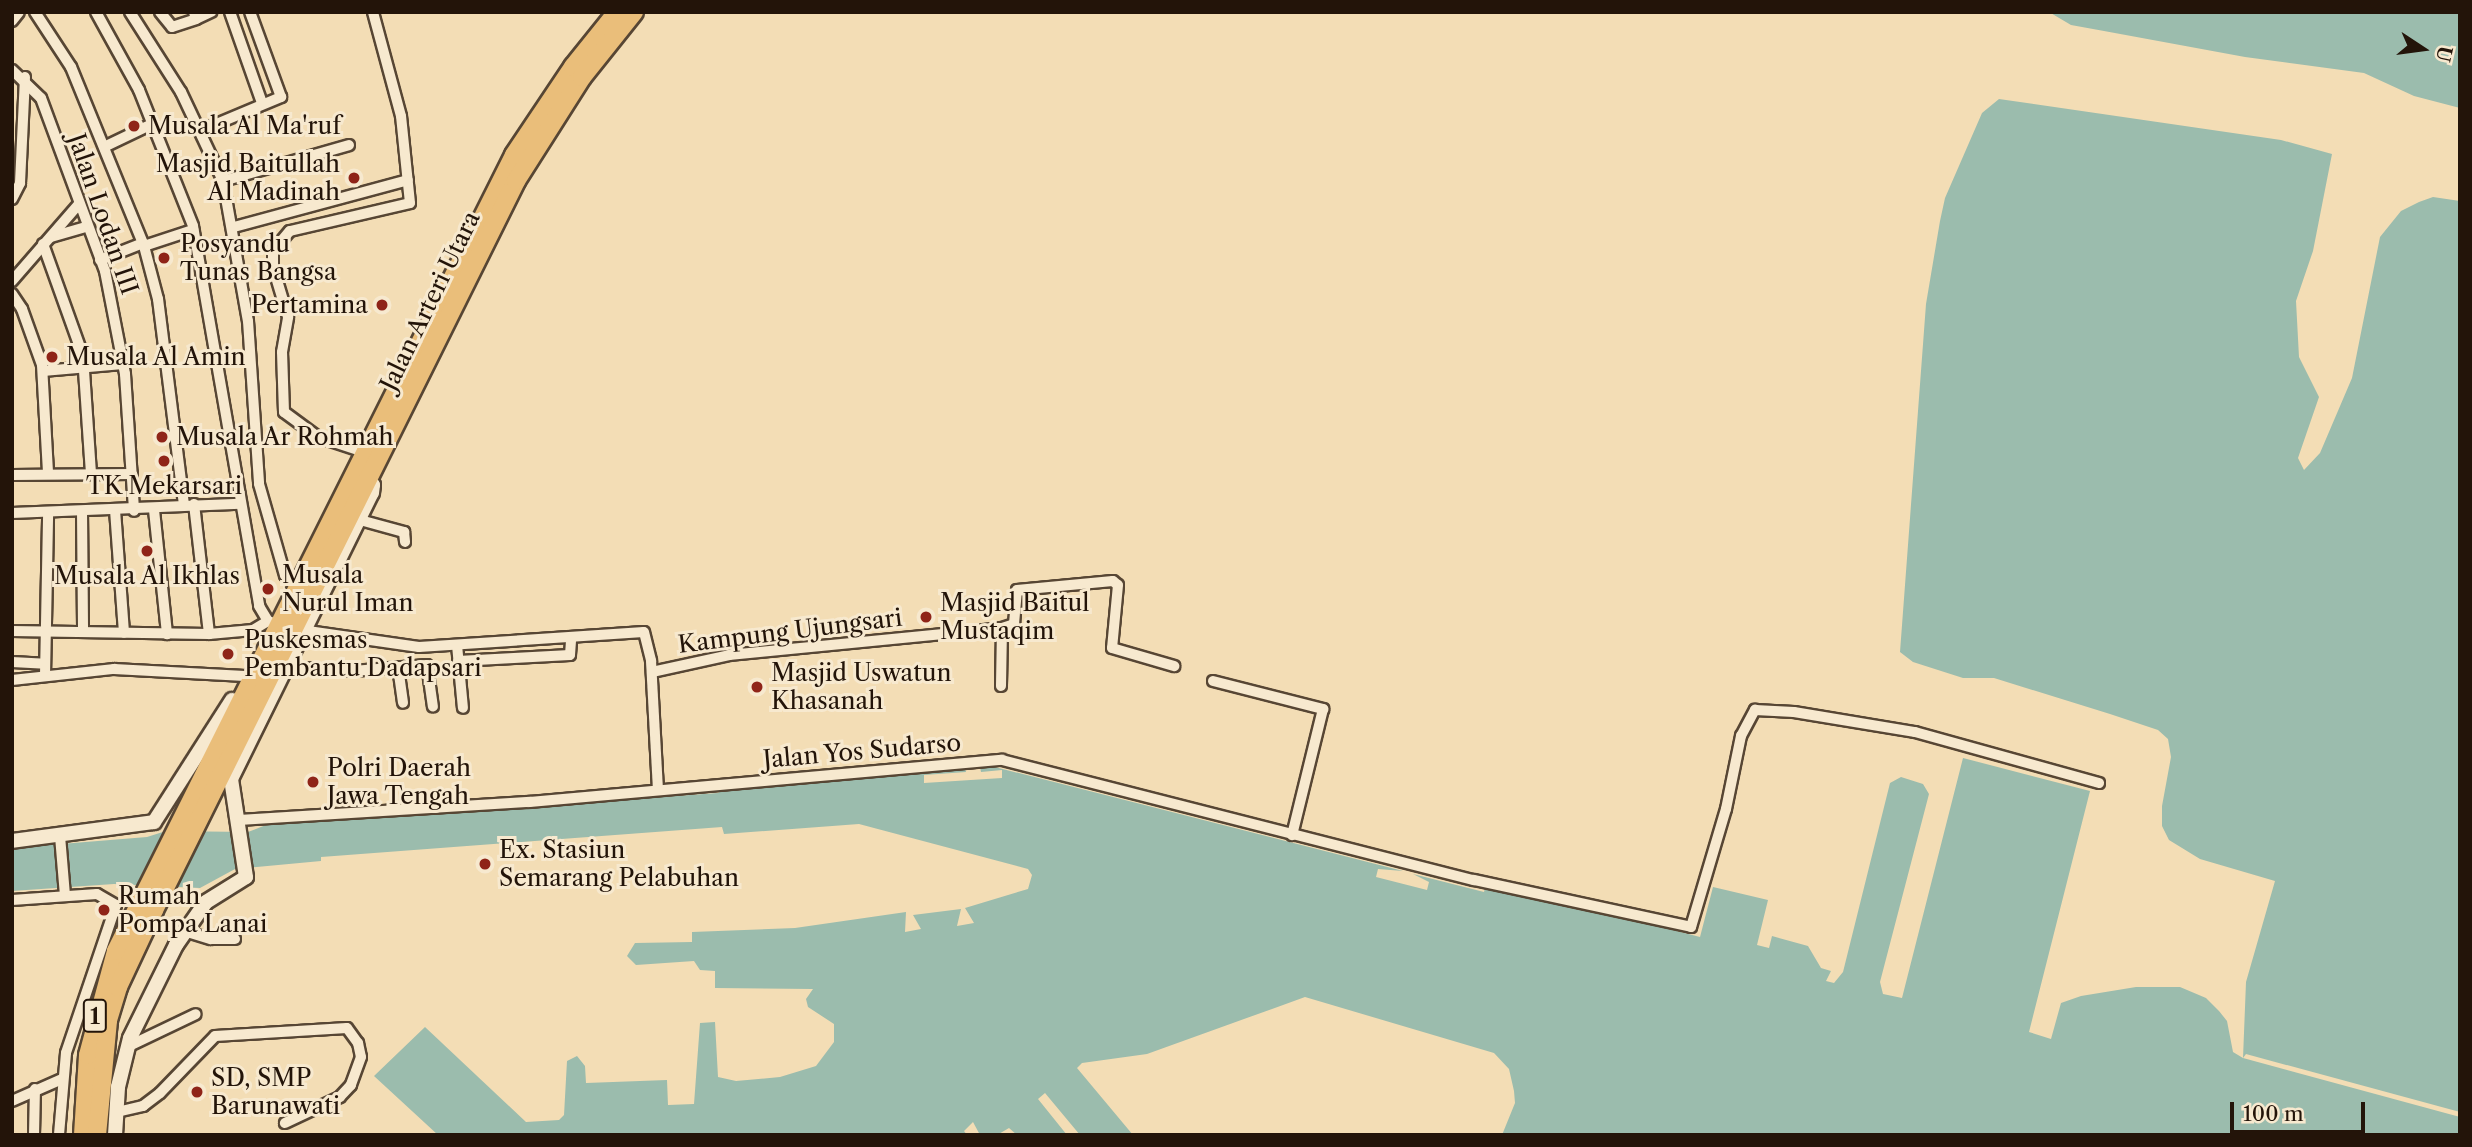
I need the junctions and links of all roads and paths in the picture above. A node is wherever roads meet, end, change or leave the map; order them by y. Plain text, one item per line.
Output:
1 (19, 12) edge
2 (35, 12) edge
3 (96, 12) edge
4 (130, 12) edge
5 (160, 12) edge
6 (212, 12) edge
7 (230, 12) edge
8 (250, 12) edge
9 (373, 12) edge
10 (617, 12) edge
11 (634, 12) edge
12 (195, 16) edge
13 (12, 21) edge
14 (12, 70) edge
15 (24, 78) junction
16 (262, 103) junction
17 (152, 124) junction
18 (201, 130) junction
19 (349, 145) dead end
20 (106, 146) junction
21 (408, 180) junction
22 (223, 181) junction
23 (12, 199) edge
24 (78, 205) junction
25 (87, 227) junction
26 (234, 227) junction
27 (193, 230) junction
28 (47, 240) junction
29 (144, 244) junction
30 (100, 260) junction
31 (12, 281) edge
32 (12, 294) edge
33 (123, 364) junction
34 (85, 367) junction
35 (43, 371) junction
36 (368, 453) junction
37 (48, 474) junction
38 (91, 474) junction
39 (132, 474) junction
40 (12, 475) edge
41 (363, 477) junction
42 (240, 504) junction
43 (189, 505) junction
44 (115, 510) junction
45 (154, 510) junction
46 (82, 511) junction
47 (134, 511) junction
48 (12, 513) edge
49 (48, 513) junction
50 (360, 520) junction
51 (405, 542) dead end
52 (294, 583) junction
53 (285, 626) junction
54 (1002, 628) junction
55 (12, 631) edge
56 (46, 631) junction
57 (83, 632) junction
58 (124, 633) junction
59 (167, 634) junction
60 (209, 634) junction
61 (571, 640) junction
62 (457, 645) junction
63 (458, 661) junction
64 (12, 662) edge
65 (44, 664) junction
66 (1174, 666) dead end
67 (288, 667) junction
68 (398, 667) junction
69 (652, 672) junction
70 (45, 676) junction
71 (245, 676) junction
72 (12, 680) edge
73 (1213, 681) dead end
74 (1002, 686) dead end
75 (402, 703) dead end
76 (433, 707) dead end
77 (463, 708) dead end
78 (221, 731) junction
79 (224, 768) junction
80 (2099, 783) dead end
81 (657, 790) junction
82 (241, 825) junction
83 (1292, 835) junction
84 (61, 838) junction
85 (12, 841) edge
86 (65, 892) junction
87 (12, 900) edge
88 (148, 908) junction
89 (184, 931) junction
90 (234, 939) dead end
91 (196, 1014) dead end
92 (127, 1047) junction
93 (62, 1079) junction
94 (35, 1089) junction
95 (12, 1101) edge
96 (117, 1112) junction
97 (285, 1123) dead end
98 (34, 1135) edge
99 (59, 1135) edge
100 (83, 1135) edge
101 (97, 1135) edge
102 (115, 1135) edge

1 - 13 street
2 - 20 street
3 - 17 street
4 - 18 street
5 - 12 street
6 - 12 street
7 - 16 street
8 - 16 street
9 - 21 street
10 - 36 highway, Jalan Arteri Utara / 1
11 - 41 highway, Jalan Arteri Utara / 1
14 - 15 street, Jalan Lodan III
15 - 23 street
15 - 24 street, Jalan Lodan III
16 - 18 street
17 - 20 street
17 - 27 street
18 - 22 street
19 - 22 street
20 - 29 street
21 - 26 street
21 - 36 street
22 - 26 street
24 - 25 street, Jalan Lodan III
24 - 28 street
25 - 28 street
25 - 30 street, Jalan Lodan III
26 - 52 street
27 - 29 street
27 - 42 street
28 - 31 street
28 - 34 street
29 - 30 street
29 - 43 street
30 - 33 street, Jalan Lodan III
32 - 35 street
33 - 34 street
33 - 39 street, Jalan Lodan III
34 - 35 street
34 - 38 street
35 - 37 street
36 - 41 highway, Jalan Arteri Utara / 1
37 - 38 street
37 - 40 street
38 - 39 street
39 - 47 street, Jalan Lodan III
41 - 50 street
41 - 52 street
41 - 53 highway, Jalan Arteri Utara / 1
42 - 43 street
42 - 53 street
43 - 45 street
43 - 60 street
44 - 46 street
44 - 47 street
44 - 58 street
45 - 47 street
45 - 59 street
46 - 49 street
46 - 57 street
48 - 49 street
49 - 56 street
50 - 51 street
50 - 53 street
52 - 53 street
53 - 60 street
53 - 62 street
53 - 67 street
53 - 71 street
53 - 78 highway, Jalan Arteri Utara / 1
53 - 79 highway, Jalan Arteri Utara / 1
54 - 66 street
54 - 69 street, Kampung Ujungsari
54 - 74 street
55 - 56 street
56 - 57 street
56 - 65 street
57 - 58 street
58 - 59 street
59 - 60 street
61 - 62 street
61 - 63 street
61 - 69 street
62 - 63 street
63 - 77 street
64 - 65 street
65 - 70 street
67 - 68 street
67 - 79 street
68 - 75 street
68 - 76 street
69 - 81 street
70 - 71 street
70 - 72 street
71 - 78 street
73 - 83 street
78 - 79 highway, Jalan Arteri Utara / 1
78 - 84 street
79 - 82 street
79 - 88 highway, Jalan Arteri Utara / 1
80 - 83 street, Jalan Yos Sudarso
81 - 82 street, Jalan Yos Sudarso
81 - 83 street, Jalan Yos Sudarso
82 - 89 street
84 - 85 street
84 - 86 street
86 - 87 street
86 - 93 street
88 - 100 highway, 1
88 - 101 highway, 1
89 - 90 street
89 - 92 street
91 - 92 street
92 - 96 street
93 - 94 street
93 - 99 street
94 - 95 street
94 - 98 street
96 - 97 street
96 - 102 street

